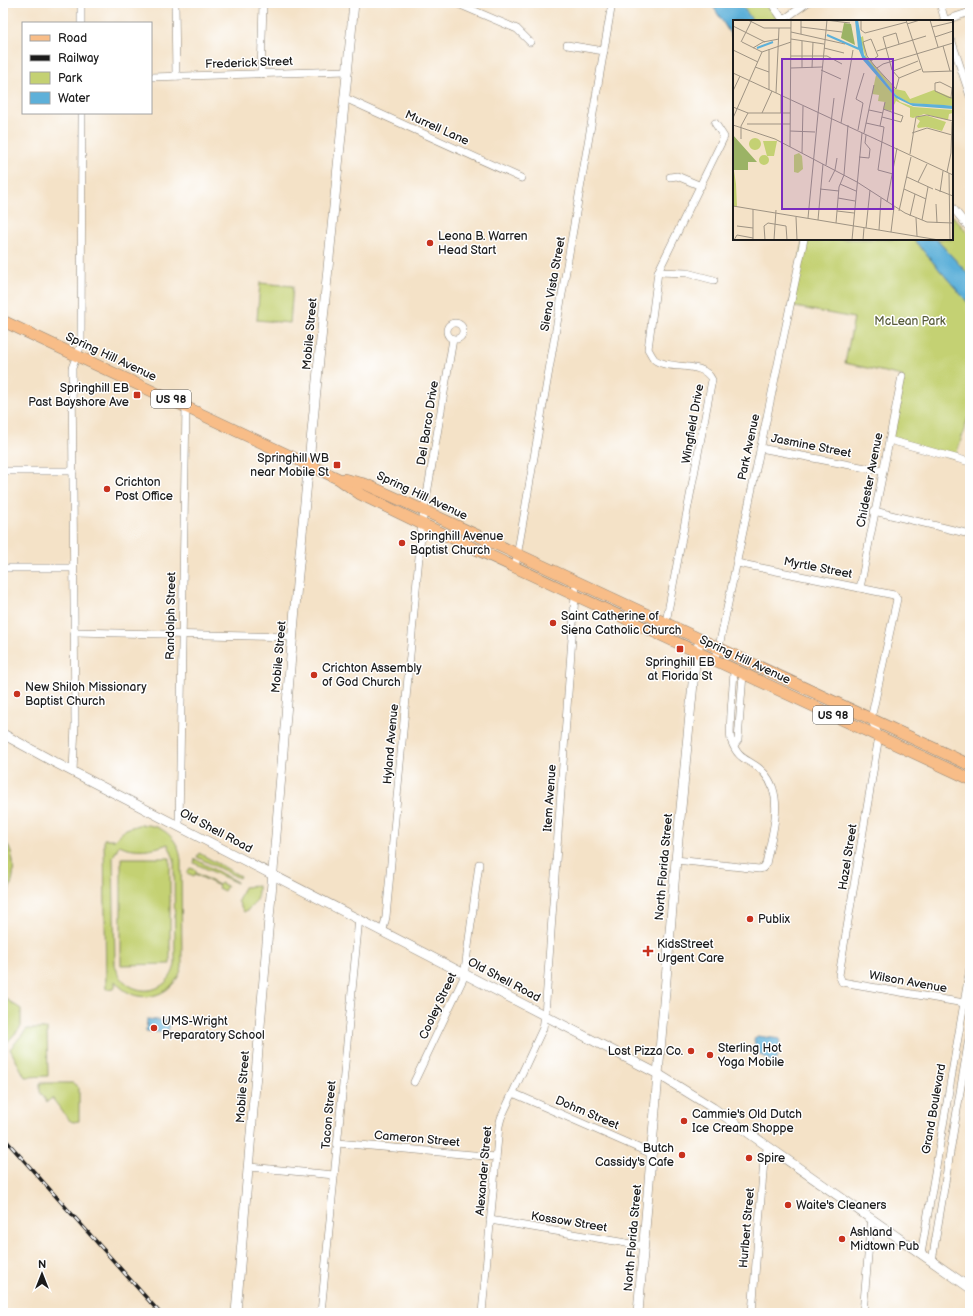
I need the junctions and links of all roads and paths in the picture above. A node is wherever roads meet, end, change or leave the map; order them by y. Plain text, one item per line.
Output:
1 (81, 3) edge
2 (175, 3) edge
3 (263, 3) edge
4 (354, 3) edge
5 (456, 3) edge
6 (612, 3) edge
7 (770, 3) edge
8 (807, 3) edge
9 (940, 3) edge
10 (970, 12) edge
11 (784, 20) edge
12 (944, 20) edge
13 (947, 20) edge
14 (81, 22) edge
15 (530, 42) dead end
16 (567, 45) dead end
17 (953, 45) edge
18 (604, 51) junction
19 (347, 70) junction
20 (261, 74) junction
21 (176, 76) junction
22 (152, 77) edge
23 (970, 96) edge
24 (345, 98) junction
25 (82, 114) edge
26 (715, 123) dead end
27 (670, 177) dead end
28 (521, 178) dead end
29 (701, 186) junction
30 (953, 209) edge
31 (970, 228) edge
32 (804, 240) edge
33 (658, 272) junction
34 (714, 280) dead end
35 (3, 321) edge
36 (453, 339) dead end
37 (77, 356) junction
38 (902, 376) dead end
39 (186, 406) junction
40 (889, 440) junction
41 (760, 448) junction
42 (970, 462) edge
43 (310, 464) junction
44 (3, 471) edge
45 (73, 471) junction
46 (882, 471) junction
47 (339, 478) junction
48 (425, 511) junction
49 (874, 511) junction
50 (422, 524) junction
51 (970, 534) edge
52 (518, 555) junction
53 (737, 563) junction
54 (3, 568) edge
55 (73, 568) junction
56 (515, 568) junction
57 (576, 582) junction
58 (860, 588) junction
59 (575, 595) junction
60 (666, 622) junction
61 (74, 632) junction
62 (182, 635) junction
63 (293, 637) junction
64 (701, 639) junction
65 (719, 648) junction
66 (696, 652) junction
67 (714, 660) junction
68 (739, 671) junction
69 (871, 719) junction
70 (3, 734) edge
71 (879, 736) junction
72 (970, 765) edge
73 (73, 772) junction
74 (970, 779) edge
75 (179, 825) junction
76 (676, 860) junction
77 (479, 864) dead end
78 (272, 874) junction
79 (359, 918) junction
80 (383, 930) junction
81 (970, 968) edge
82 (465, 974) junction
83 (842, 982) joint
84 (967, 1004) edge
85 (545, 1016) junction
86 (970, 1032) edge
87 (658, 1074) junction
88 (414, 1082) dead end
89 (513, 1093) junction
90 (337, 1143) junction
91 (768, 1146) junction
92 (652, 1154) junction
93 (496, 1157) junction
94 (249, 1167) junction
95 (334, 1175) junction
96 (490, 1220) junction
97 (872, 1220) junction
98 (644, 1246) junction
99 (921, 1254) junction
100 (932, 1261) junction
101 (970, 1288) edge
102 (236, 1313) edge
103 (321, 1313) edge
104 (482, 1313) edge
105 (638, 1313) edge
106 (752, 1313) edge
107 (863, 1313) edge

1 - 14 street
2 - 21 street
3 - 20 street
4 - 19 street, Mobile Street
5 - 15 street
6 - 18 street, Siena Vista Street
7 - 11 street
8 - 11 street
9 - 12 street
10 - 13 street
16 - 18 street
17 - 23 street
18 - 52 street, Siena Vista Street
19 - 20 street, Frederick Street
19 - 24 street, Mobile Street
20 - 21 street, Frederick Street
21 - 22 street, Frederick Street
24 - 28 street, Murrell Lane
24 - 43 street, Mobile Street
25 - 37 street
26 - 29 street, Wingfield Drive
27 - 29 street
29 - 33 street, Wingfield Drive
30 - 31 street
32 - 41 street, Park Avenue
33 - 34 street
33 - 60 street, Wingfield Drive
35 - 37 main road, Spring Hill Avenue / US 98
36 - 48 street, Del Barco Drive
37 - 39 main road, Spring Hill Avenue / US 98
37 - 45 street
38 - 40 street, Chidester Avenue
39 - 43 main road, Spring Hill Avenue / US 98
39 - 62 street, Randolph Street
40 - 42 street
40 - 46 street, Chidester Avenue
41 - 46 street, Jasmine Street
41 - 53 street, Park Avenue
43 - 47 main road, Spring Hill Avenue / US 98
43 - 63 street, Mobile Street
44 - 45 street
45 - 55 street
46 - 49 street, Chidester Avenue
47 - 48 main road, Spring Hill Avenue / US 98
47 - 50 main road, Spring Hill Avenue / US 98
48 - 50 street, Hyland Avenue
48 - 52 main road, Spring Hill Avenue / US 98
49 - 51 street
49 - 58 street, Chidester Avenue
50 - 56 main road, Spring Hill Avenue / US 98
50 - 80 street, Hyland Avenue
52 - 56 street, Siena Vista Street
52 - 57 main road, Spring Hill Avenue / US 98
53 - 58 street, Myrtle Street
53 - 65 street, Park Avenue
54 - 55 street
55 - 61 street
56 - 59 main road, Spring Hill Avenue / US 98
57 - 59 street, Item Avenue
57 - 60 main road, Spring Hill Avenue / US 98
58 - 69 street, Myrtle Street
59 - 66 main road, Spring Hill Avenue / US 98
59 - 85 street, Item Avenue
60 - 64 main road, Spring Hill Avenue / US 98
61 - 62 street
61 - 73 street
62 - 63 street
62 - 75 street, Randolph Street
63 - 78 street, Mobile Street
64 - 65 main road, Spring Hill Avenue / US 98
64 - 66 street, North Florida Street
65 - 67 street, Park Avenue
65 - 69 main road, Spring Hill Avenue / US 98
66 - 67 main road, Spring Hill Avenue / US 98
66 - 76 street, North Florida Street
67 - 68 main road, Spring Hill Avenue / US 98
68 - 71 main road, Spring Hill Avenue / US 98
68 - 76 street
69 - 71 street
69 - 72 main road, Spring Hill Avenue / US 98
70 - 73 street, Old Shell Road
71 - 74 main road, Spring Hill Avenue / US 98
71 - 83 street, Hazel Street
73 - 75 street, Old Shell Road
75 - 78 street, Old Shell Road
76 - 87 street, North Florida Street
77 - 82 street, Cooley Street
78 - 79 street, Old Shell Road
78 - 94 street, Mobile Street
79 - 80 street, Old Shell Road
79 - 90 street, Tacon Street
80 - 82 street, Old Shell Road
81 - 84 street, Grand Boulevard
82 - 85 street, Old Shell Road
82 - 88 street, Cooley Street
83 - 84 street, Wilson Avenue
84 - 99 street, Grand Boulevard
85 - 87 street, Old Shell Road
85 - 89 street, Alexander Street
86 - 100 street, Grand Boulevard
87 - 91 street, Old Shell Road
87 - 92 street, North Florida Street
89 - 92 street, Dohm Street
89 - 93 street, Alexander Street
90 - 93 street, Cameron Street
90 - 95 street, Tacon Street
91 - 97 street, Old Shell Road
91 - 106 street, Hurlbert Street
92 - 98 street, North Florida Street
93 - 96 street, Alexander Street
94 - 95 street
94 - 102 street, Mobile Street
95 - 103 street, Tacon Street
96 - 98 street, Kossow Street
96 - 104 street, Alexander Street
97 - 99 street, Old Shell Road
97 - 107 street
98 - 105 street, North Florida Street
99 - 100 street, Old Shell Road
100 - 101 street, Old Shell Road

